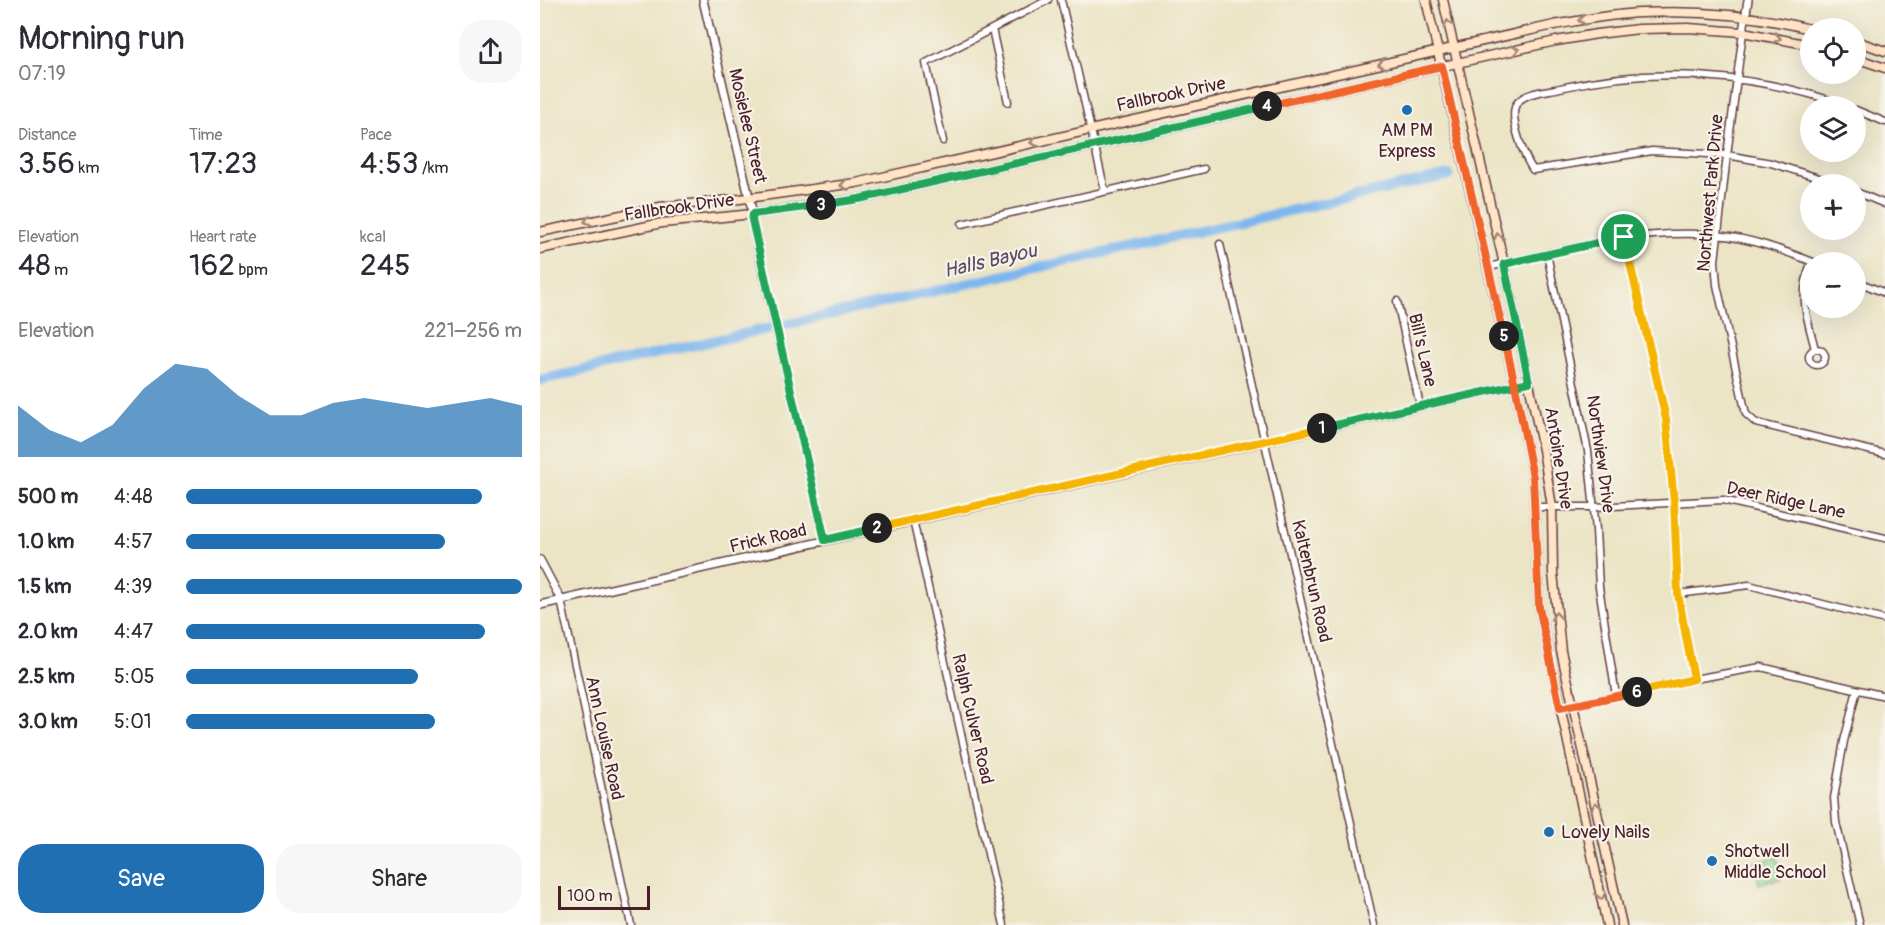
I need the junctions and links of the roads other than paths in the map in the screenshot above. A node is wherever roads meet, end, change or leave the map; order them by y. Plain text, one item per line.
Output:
1 (703, 0) edge
2 (1048, 0) edge
3 (1061, 0) edge
4 (1426, 0) edge
5 (1443, 0) edge
6 (1748, 0) edge
7 (1745, 16) junction
8 (1800, 27) edge
9 (992, 29) junction
10 (1743, 32) junction
11 (1800, 43) edge
12 (1866, 44) edge
13 (1454, 48) junction
14 (1885, 51) edge
15 (1439, 52) junction
16 (1866, 61) edge
17 (1458, 63) junction
18 (1442, 66) junction
19 (1885, 68) edge
20 (1736, 79) junction
21 (1284, 86) junction
22 (1815, 96) edge
23 (1287, 101) junction
24 (1008, 102) dead end
25 (1866, 114) edge
26 (1885, 122) edge
27 (1091, 129) junction
28 (943, 141) dead end
29 (1095, 145) junction
30 (1727, 155) junction
31 (1204, 169) dead end
32 (1806, 174) edge
33 (1105, 192) junction
34 (1866, 196) edge
35 (749, 198) junction
36 (1885, 204) edge
37 (753, 214) junction
38 (962, 224) dead end
39 (540, 232) edge
40 (1718, 235) junction
41 (1624, 237) junction
42 (1220, 244) dead end
43 (540, 249) edge
44 (1547, 254) junction
45 (1800, 258) edge
46 (1504, 264) junction
47 (1489, 267) junction
48 (1866, 284) edge
49 (1885, 293) edge
50 (1397, 301) dead end
51 (1808, 318) edge
52 (1815, 349) dead end
53 (1529, 382) junction
54 (1515, 385) junction
55 (1420, 406) junction
56 (1264, 441) junction
57 (1885, 454) edge
58 (1674, 502) junction
59 (1535, 507) junction
60 (1552, 507) junction
61 (1594, 507) junction
62 (913, 520) junction
63 (1885, 538) edge
64 (825, 540) junction
65 (540, 560) edge
66 (1678, 594) junction
67 (561, 600) junction
68 (540, 604) edge
69 (1885, 620) edge
70 (1694, 679) junction
71 (1857, 690) junction
72 (1616, 696) junction
73 (1885, 696) edge
74 (1573, 705) junction
75 (1560, 708) junction
76 (1608, 864) junction
77 (1595, 867) junction
78 (631, 925) edge
79 (1004, 925) edge
80 (1374, 925) edge
81 (1607, 925) edge
82 (1622, 925) edge
83 (1860, 925) edge

1 - 35 street, Mosielee Street
2 - 9 street
3 - 27 street
4 - 15 main road, Antoine Drive
13 -> 5 main road, Antoine Drive
6 - 7 street, Northwest Park Drive
7 - 8 main road, Fallbrook Drive
7 - 10 street, Northwest Park Drive
7 -> 13 main road, Fallbrook Drive
9 - 24 street
9 - 28 street
10 -> 11 main road, Fallbrook Drive
17 -> 10 main road, Fallbrook Drive
10 - 20 street, Northwest Park Drive
12 - 14 main road
13 - 15 main road, Fallbrook Drive
13 - 17 main road, Antoine Drive
15 - 18 main road, Antoine Drive
15 -> 21 main road, Fallbrook Drive
16 - 19 main road
17 - 18 main road, Fallbrook Drive
46 -> 17 main road, Antoine Drive
18 - 23 main road, Fallbrook Drive
18 - 47 main road, Antoine Drive
20 - 22 street
20 - 30 street, Northwest Park Drive
20 - 30 street
21 - 23 main road
21 - 27 main road, Fallbrook Drive
23 - 29 main road, Fallbrook Drive
25 - 26 street
27 - 29 street
27 -> 35 main road, Fallbrook Drive
29 - 33 street
29 - 37 main road, Fallbrook Drive
30 - 32 street
30 - 40 street, Northwest Park Drive
31 - 33 street
33 - 38 street
34 - 36 street
35 - 37 street, Mosielee Street
35 -> 39 main road, Fallbrook Drive
37 - 43 main road, Fallbrook Drive
37 - 64 street, Mosielee Street
40 - 41 street
40 - 45 street
40 - 57 street, Northwest Park Drive
41 - 44 street
41 - 58 street
42 - 56 street, Kaltenbrun Road
44 - 46 street
44 - 61 street, Northview Drive
46 - 47 street
46 - 53 main road, Antoine Drive
47 - 54 main road, Antoine Drive
48 - 49 street
50 - 55 street, Bill's Lane
51 - 52 street
53 - 54 street, Frick Road
53 - 60 main road, Antoine Drive
54 - 55 street, Frick Road
54 - 59 main road, Antoine Drive
55 - 56 street, Frick Road
56 - 62 street, Frick Road
56 - 80 street, Kaltenbrun Road
58 - 61 street, Deer Ridge Lane
58 - 63 street, Deer Ridge Lane
58 - 66 street
59 - 60 street, Deer Ridge Lane
59 - 75 main road, Antoine Drive
60 - 61 street, Deer Ridge Lane
74 -> 60 main road, Antoine Drive
61 - 72 street, Northview Drive
62 - 64 street, Frick Road
62 - 79 street, Ralph Culver Road
64 - 67 street, Frick Road
65 - 67 street, Ann Louise Road
66 - 69 street
66 - 70 street
67 - 68 street, Frick Road
67 - 78 street, Ann Louise Road
70 - 71 street
70 - 72 street
71 - 73 street
71 - 83 street
72 - 74 street
74 - 75 street
76 -> 74 main road, Antoine Drive
75 - 77 main road, Antoine Drive
76 - 77 main road
76 - 82 main road, Antoine Drive
77 -> 81 main road, Antoine Drive

